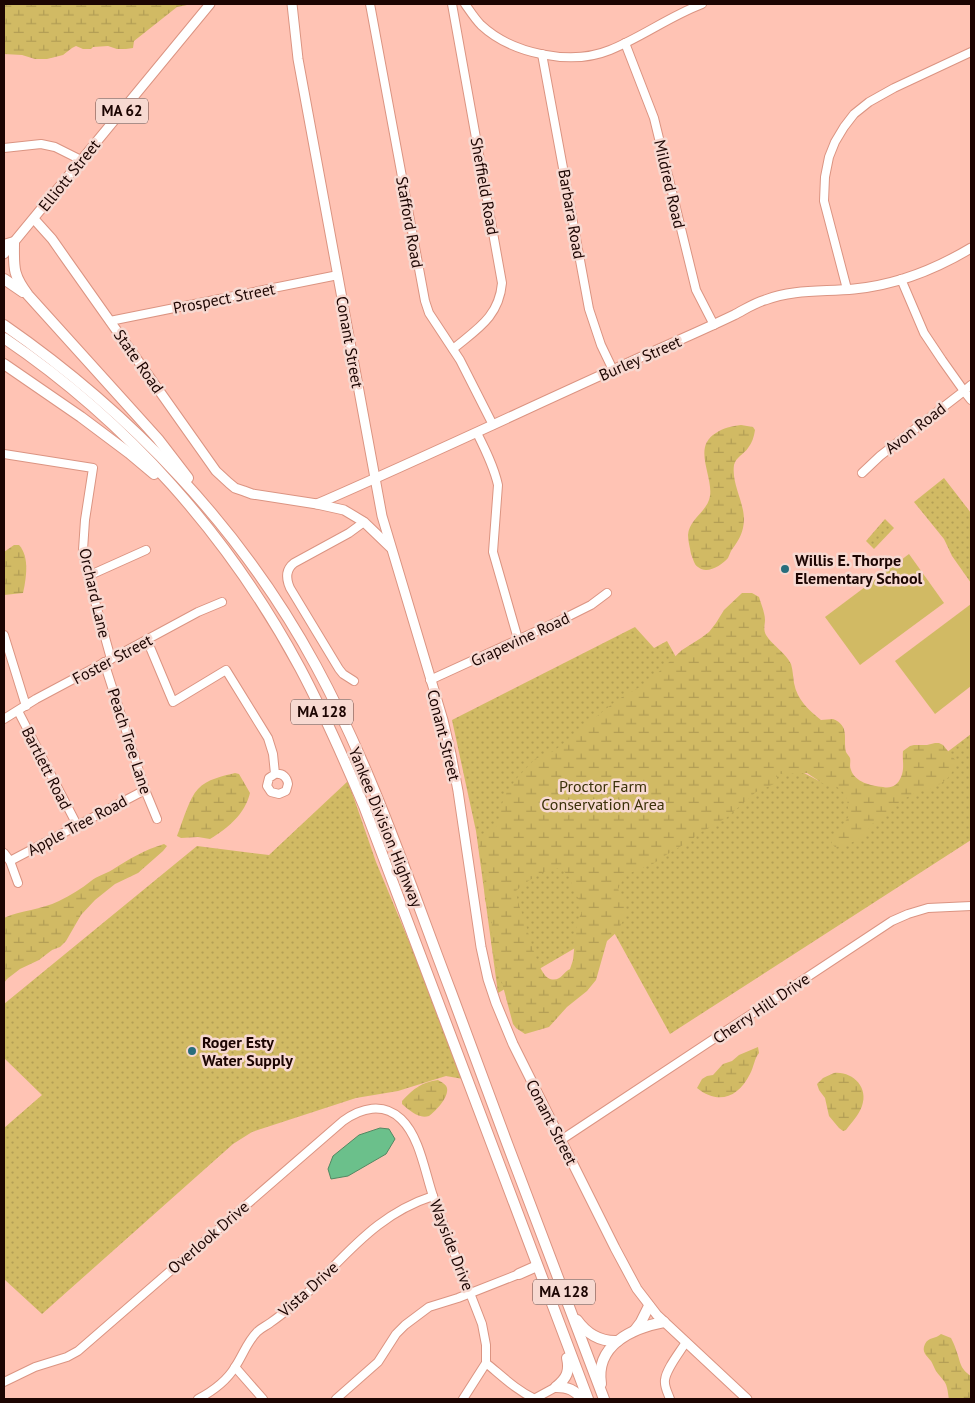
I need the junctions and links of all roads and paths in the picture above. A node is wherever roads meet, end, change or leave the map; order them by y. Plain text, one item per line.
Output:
1 (210, 4) edge
2 (292, 4) edge
3 (370, 4) edge
4 (452, 4) edge
5 (464, 4) edge
6 (702, 4) edge
7 (624, 43) junction
8 (971, 52) edge
9 (542, 54) junction
10 (4, 148) edge
11 (81, 160) junction
12 (34, 219) junction
13 (14, 242) junction
14 (4, 245) edge
15 (971, 248) edge
16 (4, 254) edge
17 (338, 275) junction
18 (4, 279) edge
19 (901, 279) junction
20 (847, 290) junction
21 (28, 295) junction
22 (110, 321) junction
23 (4, 325) edge
24 (714, 325) junction
25 (4, 338) edge
26 (453, 349) junction
27 (4, 364) edge
28 (613, 370) junction
29 (971, 385) edge
30 (964, 390) junction
31 (971, 400) edge
32 (493, 425) junction
33 (477, 433) junction
34 (4, 454) edge
35 (862, 473) dead end
36 (375, 479) junction
37 (318, 504) junction
38 (364, 522) junction
39 (230, 536) junction
40 (391, 548) junction
41 (146, 550) dead end
42 (228, 555) junction
43 (88, 576) junction
44 (607, 593) dead end
45 (222, 602) dead end
46 (4, 635) edge
47 (518, 639) junction
48 (148, 640) junction
49 (107, 660) junction
50 (430, 680) junction
51 (354, 681) dead end
52 (26, 706) junction
53 (18, 711) junction
54 (4, 719) edge
55 (275, 774) dead end
56 (145, 790) junction
57 (157, 819) dead end
58 (77, 825) junction
59 (4, 853) edge
60 (10, 861) junction
61 (18, 884) dead end
62 (971, 906) edge
63 (409, 1128) joint
64 (561, 1140) junction
65 (433, 1196) junction
66 (537, 1266) junction
67 (519, 1274) joint
68 (470, 1293) junction
69 (649, 1306) junction
70 (572, 1313) junction
71 (664, 1322) junction
72 (635, 1330) junction
73 (563, 1334) junction
74 (618, 1342) junction
75 (686, 1342) junction
76 (486, 1363) junction
77 (235, 1367) junction
78 (4, 1382) edge
79 (556, 1387) junction
80 (603, 1397) edge
81 (198, 1399) edge
82 (263, 1399) edge
83 (336, 1399) edge
84 (463, 1399) edge
85 (534, 1399) edge
86 (582, 1399) edge
87 (588, 1399) edge
88 (670, 1399) edge
89 (747, 1399) edge

1 - 11 main road, Elliott Street / MA 62
2 - 17 main road, Conant Street
3 - 26 street, Stafford Road
4 - 26 street, Sheffield Road
5 - 9 street
6 - 7 street
7 - 9 street
7 - 24 street, Mildred Road
8 - 20 street
9 - 28 street, Barbara Road
10 - 11 street
11 - 12 main road, Elliott Street / MA 62
12 - 13 main road, Elliott Street / MA 62
12 - 22 main road, State Road
13 - 14 highway
13 - 16 main road, Elliott Street / MA 62
13 - 21 highway
15 - 19 main road, Burley Street
17 - 22 street, Prospect Street
17 - 36 main road, Conant Street
18 - 21 highway
19 - 20 main road, Burley Street
19 - 30 street
20 - 24 main road, Burley Street
21 - 39 highway
22 - 37 main road, State Road
23 - 39 highway, Yankee Division Highway / MA 128
24 - 28 main road, Burley Street
25 - 42 highway, Yankee Division Highway / MA 128
26 - 32 street, Stafford Road
27 - 42 highway
28 - 32 main road, Burley Street
29 - 30 street, Avon Road
30 - 31 street
30 - 35 street, Avon Road
32 - 33 main road, Burley Street
33 - 36 main road, Burley Street
33 - 47 street
34 - 43 street, Orchard Lane
36 - 37 main road, Burley Street
36 - 40 main road, Conant Street
37 - 38 main road, State Road
38 - 40 main road, State Road
38 - 51 street
39 - 70 highway, Yankee Division Highway / MA 128
40 - 50 main road, Conant Street
41 - 43 street
42 - 66 highway, Yankee Division Highway / MA 128
43 - 49 street, Orchard Lane
44 - 47 street, Grapevine Road
45 - 48 street, Foster Street
46 - 52 street
47 - 50 street, Grapevine Road
48 - 49 street, Foster Street
48 - 55 street
49 - 52 street, Foster Street
49 - 56 street, Peach Tree Lane
50 - 64 main road, Conant Street
52 - 53 street, Foster Street
53 - 54 street, Foster Street
53 - 58 street, Bartlett Road
56 - 57 street, Peach Tree Lane
56 - 58 street, Apple Tree Road
58 - 60 street, Apple Tree Road
59 - 60 street
60 - 61 street
62 - 64 street, Cherry Hill Drive
63 - 65 street, Wayside Drive
63 - 78 street, Overlook Drive
64 - 69 main road, Conant Street
65 - 68 street, Wayside Drive
65 - 77 street, Vista Drive
66 - 67 highway
66 - 73 highway, Yankee Division Highway / MA 128
67 - 68 street
68 - 76 street, Wayside Drive
68 - 83 street
69 - 71 main road, Conant Street
69 - 72 highway
70 - 74 highway
70 - 80 highway, Yankee Division Highway / MA 128
71 - 72 highway
71 - 75 main road, Conant Street
72 - 74 highway
73 - 79 highway
73 - 87 highway, Yankee Division Highway / MA 128
74 - 80 highway
75 - 88 street
75 - 89 main road, Conant Street
76 - 84 street
76 - 85 street
77 - 81 street, Vista Drive
77 - 82 street
79 - 85 street
79 - 86 highway

